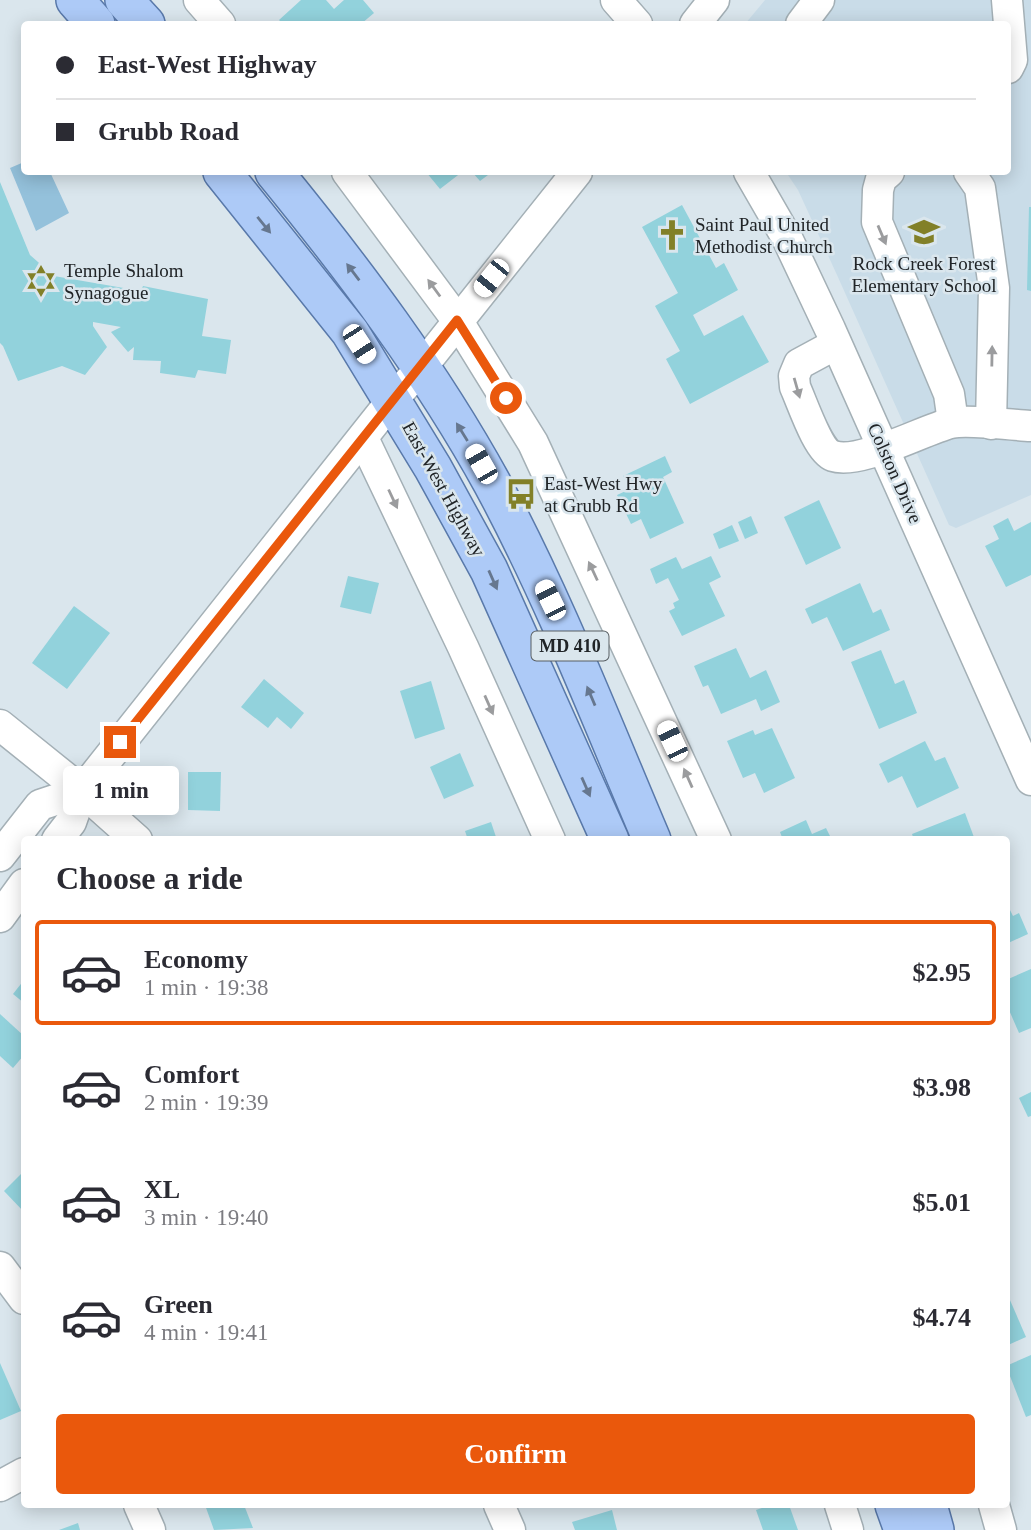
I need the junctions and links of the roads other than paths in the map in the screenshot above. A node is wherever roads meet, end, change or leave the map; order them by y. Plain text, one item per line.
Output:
1 (75, 0) edge
2 (124, 0) edge
3 (199, 0) edge
4 (616, 0) edge
5 (714, 0) edge
6 (819, 0) edge
7 (1007, 0) edge
8 (93, 21) edge
9 (143, 21) edge
10 (217, 21) edge
11 (634, 21) edge
12 (697, 21) edge
13 (803, 21) edge
14 (1009, 21) edge
15 (224, 175) edge
16 (276, 175) edge
17 (349, 175) edge
18 (575, 175) edge
19 (751, 175) edge
20 (886, 175) edge
21 (971, 175) edge
22 (457, 320) junction
23 (836, 344) junction
24 (421, 368) junction
25 (393, 399) junction
26 (953, 422) junction
27 (991, 424) junction
28 (1031, 426) edge
29 (363, 438) junction
30 (885, 449) junction
31 (0, 725) edge
32 (1031, 780) edge
33 (82, 791) junction
34 (60, 836) edge
35 (133, 836) edge
36 (548, 836) edge
37 (608, 836) edge
38 (651, 836) edge
39 (714, 836) edge
40 (0, 856) edge
41 (21, 888) edge
42 (0, 917) edge
43 (0, 1267) edge
44 (21, 1295) edge
45 (21, 1475) edge
46 (0, 1486) edge
47 (140, 1508) edge
48 (500, 1508) edge
49 (841, 1508) edge
50 (895, 1508) edge
51 (929, 1508) edge
52 (995, 1508) edge
53 (150, 1530) edge
54 (510, 1530) edge
55 (848, 1530) edge
56 (903, 1530) edge
57 (935, 1530) edge
58 (1001, 1530) edge

1 - 8 main road
2 - 9 main road
3 - 10 street
4 - 11 street
5 - 12 street
6 - 13 street
7 - 14 street
15 -> 25 main road, East-West Highway / MD 410
24 -> 16 main road, MD 410
22 -> 17 street
18 - 22 street
19 - 23 street, Colston Drive
20 -> 26 street
27 -> 21 street
22 - 24 street
39 -> 22 street
23 - 30 street, Colston Drive
23 -> 30 street
24 - 25 street
38 -> 24 main road, MD 410
25 - 29 street
25 -> 37 main road, East-West Highway / MD 410
26 - 27 street
26 - 30 street
27 - 28 street
29 - 33 street
29 -> 36 street
30 - 32 street, Colston Drive
31 - 33 street
33 - 34 street
33 - 35 street
33 - 40 street
41 - 42 street
43 - 44 street
45 - 46 street
47 - 53 street
48 - 54 street
49 - 55 street
50 - 56 main road
51 - 57 main road
52 - 58 street

